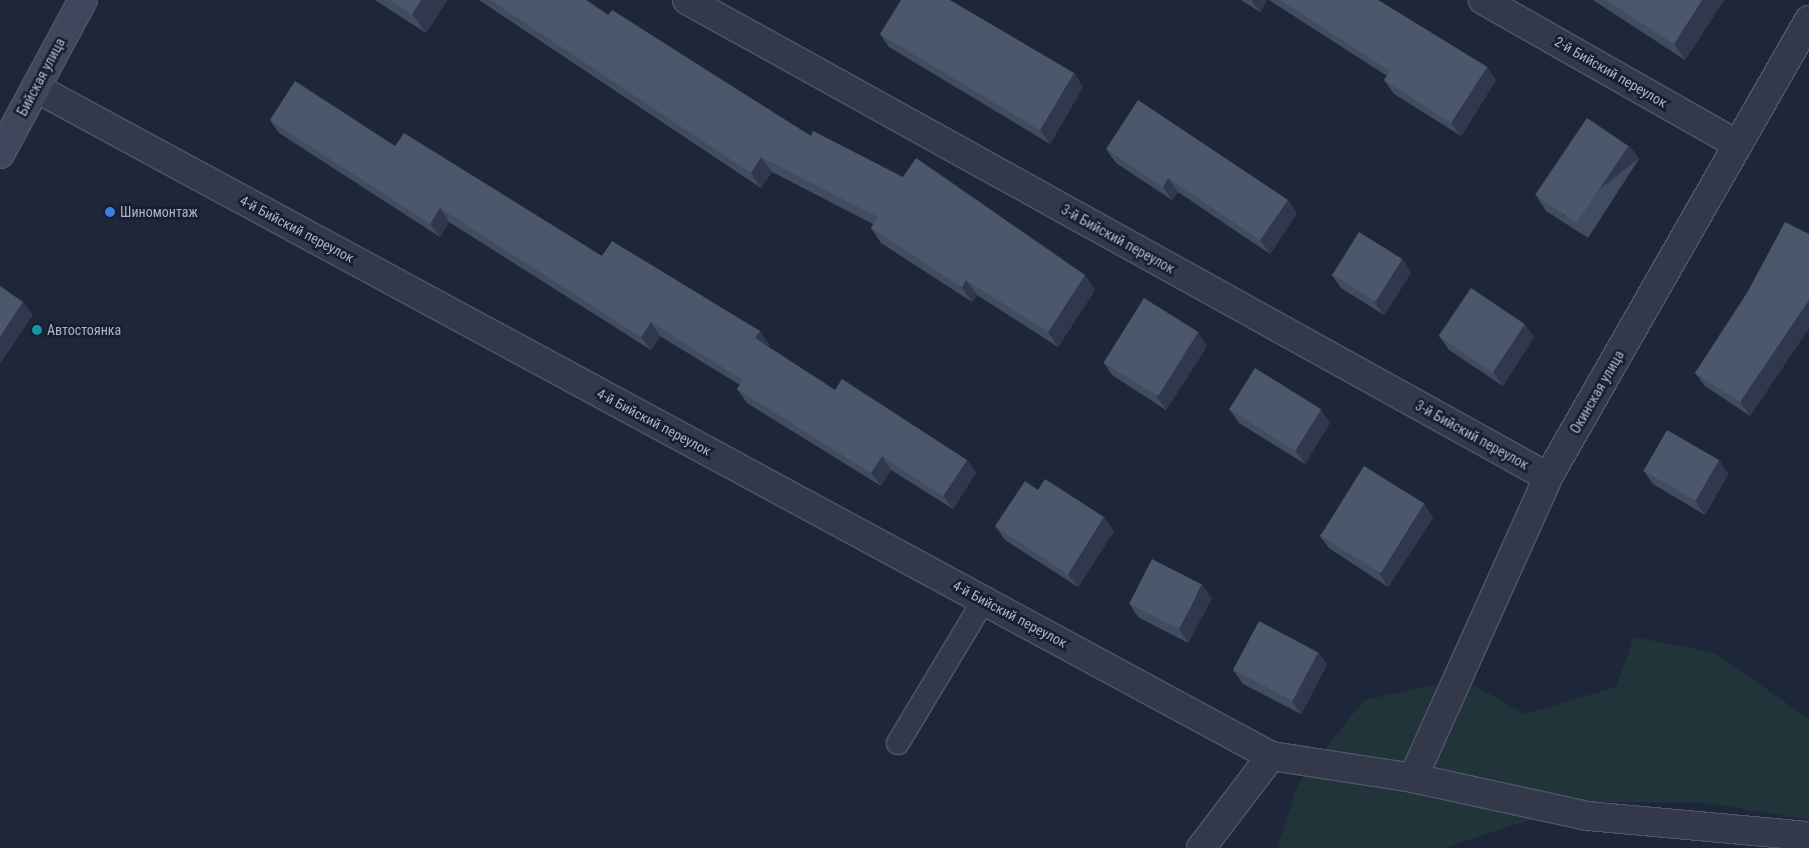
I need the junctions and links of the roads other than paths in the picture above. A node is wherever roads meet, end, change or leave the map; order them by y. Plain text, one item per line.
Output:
1 (83, 0) edge
2 (687, 0) edge
3 (1483, 0) edge
4 (1809, 20) edge
5 (36, 88) junction
6 (1738, 145) junction
7 (0, 154) edge
8 (1548, 477) junction
9 (984, 600) junction
10 (898, 743) dead end
11 (1271, 756) junction
12 (1413, 778) junction
13 (1809, 836) edge
14 (1201, 848) edge

1 - 5 street, Бийская улица
2 - 8 street, 3-й Бийский переулок
3 - 6 street, 2-й Бийский переулок
4 - 6 street, Окинская улица
5 - 7 street, Бийская улица
5 - 9 street, 4-й Бийский переулок
6 - 8 street, Окинская улица
8 - 12 street, Окинская улица
9 - 10 lane
9 - 11 street, 4-й Бийский переулок
11 - 12 street, 4-й Бийский переулок
11 - 14 street
12 - 13 street, 4-й Бийский переулок

